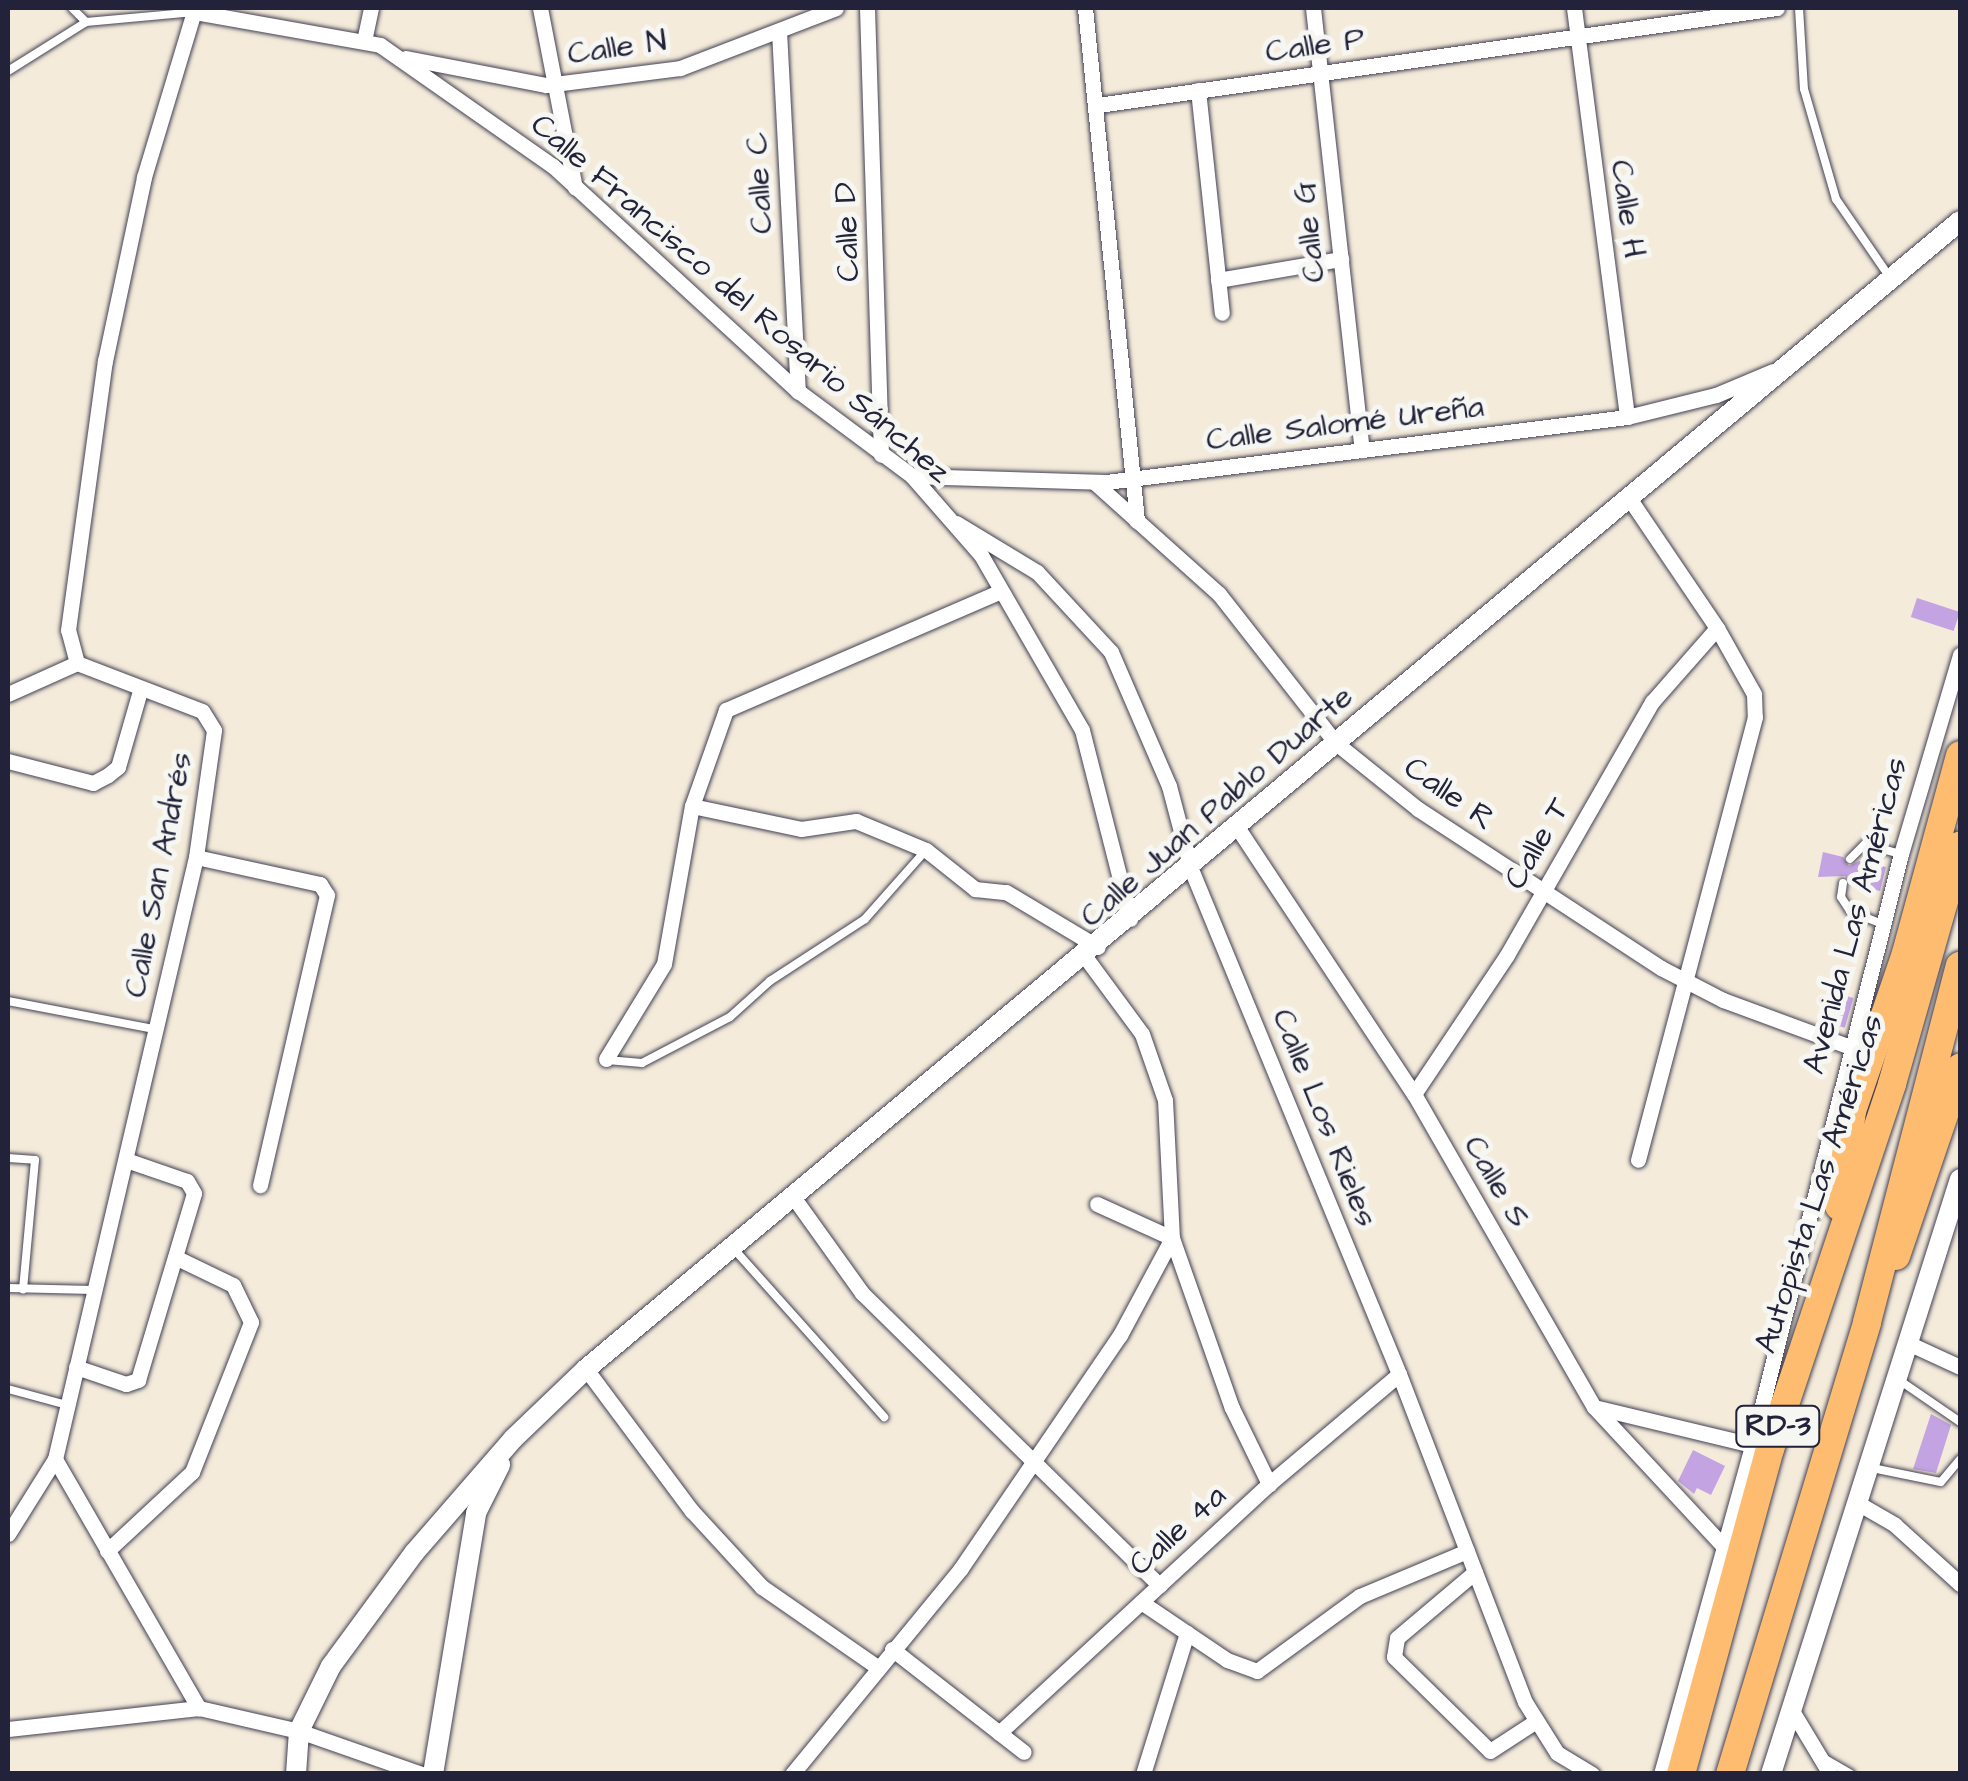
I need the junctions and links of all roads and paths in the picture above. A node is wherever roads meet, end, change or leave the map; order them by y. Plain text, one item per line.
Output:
1 (72, 8) edge
2 (370, 8) edge
3 (540, 8) edge
4 (836, 8) edge
5 (867, 8) edge
6 (1086, 8) edge
7 (1313, 8) edge
8 (1574, 8) edge
9 (1777, 8) edge
10 (1800, 8) edge
11 (195, 10) edge
12 (86, 22) junction
13 (779, 31) junction
14 (1577, 37) junction
15 (364, 42) junction
16 (397, 57) junction
17 (8, 72) edge
18 (1320, 72) junction
19 (559, 84) junction
20 (1198, 90) junction
21 (1098, 105) junction
22 (575, 188) junction
23 (1960, 221) edge
24 (1341, 259) junction
25 (1890, 277) junction
26 (1218, 280) junction
27 (1222, 313) dead end
28 (1777, 370) junction
29 (798, 391) junction
30 (1627, 417) junction
31 (1362, 450) junction
32 (880, 455) junction
33 (912, 476) junction
34 (1134, 479) junction
35 (1094, 482) junction
36 (1629, 498) junction
37 (1137, 521) junction
38 (956, 523) junction
39 (999, 592) junction
40 (1717, 628) junction
41 (1960, 655) edge
42 (77, 664) junction
43 (140, 690) junction
44 (8, 694) edge
45 (1336, 743) junction
46 (1960, 754) edge
47 (8, 761) edge
48 (692, 806) junction
49 (1238, 830) junction
50 (1960, 846) edge
51 (926, 850) junction
52 (1901, 854) junction
53 (196, 856) junction
54 (1850, 859) dead end
55 (1190, 869) junction
56 (1843, 883) dead end
57 (1543, 890) junction
58 (1130, 919) junction
59 (1884, 925) junction
60 (1092, 953) junction
61 (1960, 966) edge
62 (1684, 980) junction
63 (8, 1001) edge
64 (158, 1030) junction
65 (1850, 1047) junction
66 (606, 1059) joint
67 (1960, 1068) edge
68 (1414, 1094) junction
69 (8, 1158) edge
70 (1638, 1160) dead end
71 (129, 1161) junction
72 (1960, 1179) edge
73 (260, 1185) dead end
74 (794, 1198) junction
75 (1097, 1204) dead end
76 (1172, 1238) junction
77 (733, 1248) junction
78 (175, 1257) junction
79 (1834, 1257) junction
80 (8, 1288) edge
81 (24, 1288) junction
82 (98, 1290) junction
83 (1867, 1322) junction
84 (1910, 1344) junction
85 (1960, 1367) edge
86 (76, 1368) junction
87 (586, 1370) junction
88 (1400, 1374) junction
89 (1899, 1380) junction
90 (8, 1389) edge
91 (67, 1404) junction
92 (1594, 1407) junction
93 (884, 1417) dead end
94 (1960, 1422) edge
95 (512, 1439) junction
96 (1761, 1447) junction
97 (55, 1459) junction
98 (1960, 1460) edge
99 (1035, 1463) junction
100 (1872, 1468) junction
101 (1269, 1484) junction
102 (1861, 1505) junction
103 (8, 1534) edge
104 (1723, 1546) junction
105 (106, 1551) junction
106 (1467, 1551) junction
107 (1475, 1572) junction
108 (1960, 1584) edge
109 (1159, 1586) junction
110 (1141, 1602) junction
111 (1187, 1634) junction
112 (892, 1649) junction
113 (878, 1667) junction
114 (199, 1708) junction
115 (1791, 1709) junction
116 (1536, 1721) junction
117 (8, 1729) edge
118 (299, 1731) junction
119 (999, 1733) junction
120 (1024, 1752) dead end
121 (1828, 1766) edge
122 (296, 1774) edge
123 (422, 1774) edge
124 (433, 1774) edge
125 (792, 1774) edge
126 (1143, 1774) edge
127 (1592, 1774) edge
128 (1661, 1774) edge
129 (1681, 1774) edge
130 (1730, 1774) edge
131 (1771, 1774) edge
132 (1851, 1774) edge

1 - 12 lane
2 - 15 street
3 - 19 street
4 - 13 street, Calle N
5 - 32 street, Calle D
6 - 21 street
7 - 18 street, Calle G
8 - 14 street, Calle H
9 - 14 street, Calle P
10 - 25 lane
11 - 12 lane
11 - 15 street, Calle Francisco del Rosario Sánchez
11 - 42 street
12 - 17 lane
13 - 19 street, Calle N
13 - 29 street, Calle C
14 - 18 street, Calle P
14 - 30 street, Calle H
15 - 16 street, Calle Francisco del Rosario Sánchez
16 - 19 street, Calle N
16 - 22 street, Calle Francisco del Rosario Sánchez
18 - 20 street, Calle P
18 - 24 street, Calle G
19 - 22 street
20 - 21 street, Calle P
20 - 26 street
21 - 34 street
22 - 29 street, Calle Francisco del Rosario Sánchez
23 - 25 street, Calle Juan Pablo Duarte
24 - 26 street
24 - 31 street, Calle G
25 - 28 street, Calle Juan Pablo Duarte
26 - 27 street
28 - 30 street, Calle Salomé Ureña
28 - 36 street, Calle Juan Pablo Duarte
29 - 32 street, Calle Francisco del Rosario Sánchez
30 - 31 street, Calle Salomé Ureña
31 - 34 street, Calle Salomé Ureña
32 - 33 street, Calle Francisco del Rosario Sánchez
33 - 35 street, Calle Salomé Ureña
33 - 38 street, Calle Francisco del Rosario Sánchez
34 - 35 street, Calle Salomé Ureña
34 - 37 street
35 - 37 street, Calle R
36 - 40 street
36 - 45 street, Calle Juan Pablo Duarte
37 - 45 street, Calle R
38 - 39 street, Calle Francisco del Rosario Sánchez
38 - 55 street, Calle Los Rieles
39 - 48 street
39 - 58 street, Calle Francisco del Rosario Sánchez
40 - 57 street, Calle T
40 - 62 street
41 - 52 street, Avenida Las Américas
42 - 43 street, Calle San Andrés
42 - 44 street
43 - 47 street
43 - 53 street, Calle San Andrés
45 - 49 street, Calle Juan Pablo Duarte
45 - 57 street, Calle R
46 - 79 highway
48 - 51 street
48 - 66 street
49 - 55 street, Calle Juan Pablo Duarte
49 - 68 street, Calle S
50 - 79 highway, Autopista Las Américas / RD-3
51 - 60 street
51 - 66 lane
52 - 54 lane
52 - 59 street, Avenida Las Américas
53 - 64 street, Calle San Andrés
53 - 73 street
55 - 58 street, Calle Juan Pablo Duarte
55 - 88 street, Calle Los Rieles
56 - 59 lane
57 - 62 street, Calle R
57 - 68 street, Calle T
58 - 60 street, Calle Juan Pablo Duarte
59 - 65 street, Avenida Las Américas
60 - 74 street, Calle Juan Pablo Duarte
60 - 76 street
61 - 83 highway, Autopista Las Américas / RD-3
62 - 65 street, Calle R
62 - 70 street
63 - 64 lane
64 - 71 street, Calle San Andrés
65 - 96 street, Avenida Las Américas
67 - 83 highway
68 - 92 street, Calle S
69 - 81 lane
71 - 78 street
71 - 82 street, Calle San Andrés
72 - 84 street
74 - 77 street, Calle Juan Pablo Duarte
74 - 99 street
75 - 76 street
76 - 99 street
76 - 101 street
77 - 87 street, Calle Juan Pablo Duarte
77 - 93 lane
78 - 86 street
78 - 105 street
79 - 96 highway, Autopista Las Américas / RD-3
80 - 81 lane
81 - 82 lane
82 - 86 street, Calle San Andrés
83 - 130 highway, Autopista Las Américas / RD-3
84 - 85 street
84 - 89 street
86 - 91 street, Calle San Andrés
87 - 95 street, Calle Juan Pablo Duarte
87 - 113 street
88 - 101 street, Calle 4a
88 - 106 street, Calle Los Rieles
89 - 94 lane
89 - 100 street
90 - 91 lane
91 - 97 street, Calle San Andrés
92 - 96 street
92 - 104 street, Calle S
95 - 118 street, Calle Juan Pablo Duarte
95 - 124 street, Calle Juan Pablo Duarte
96 - 104 street, Avenida Las Américas
96 - 129 highway, Autopista Las Américas / RD-3
97 - 103 street, Calle San Andrés
97 - 105 street
98 - 100 lane
99 - 109 street
99 - 112 street
100 - 102 street
101 - 109 street, Calle 4a
102 - 108 street
102 - 115 street
104 - 128 street, Avenida Las Américas
105 - 114 street
106 - 107 street, Calle Los Rieles
106 - 111 street
107 - 116 street, Calle Los Rieles
107 - 116 street
109 - 110 street, Calle 4a
110 - 111 street
110 - 119 street, Calle 4a
111 - 126 street
112 - 113 street
112 - 119 street
113 - 125 street
114 - 117 street
114 - 118 street
115 - 121 street
115 - 131 street
116 - 127 street, Calle Los Rieles
118 - 122 street, Calle Juan Pablo Duarte
118 - 123 street
119 - 120 street
121 - 132 lane

